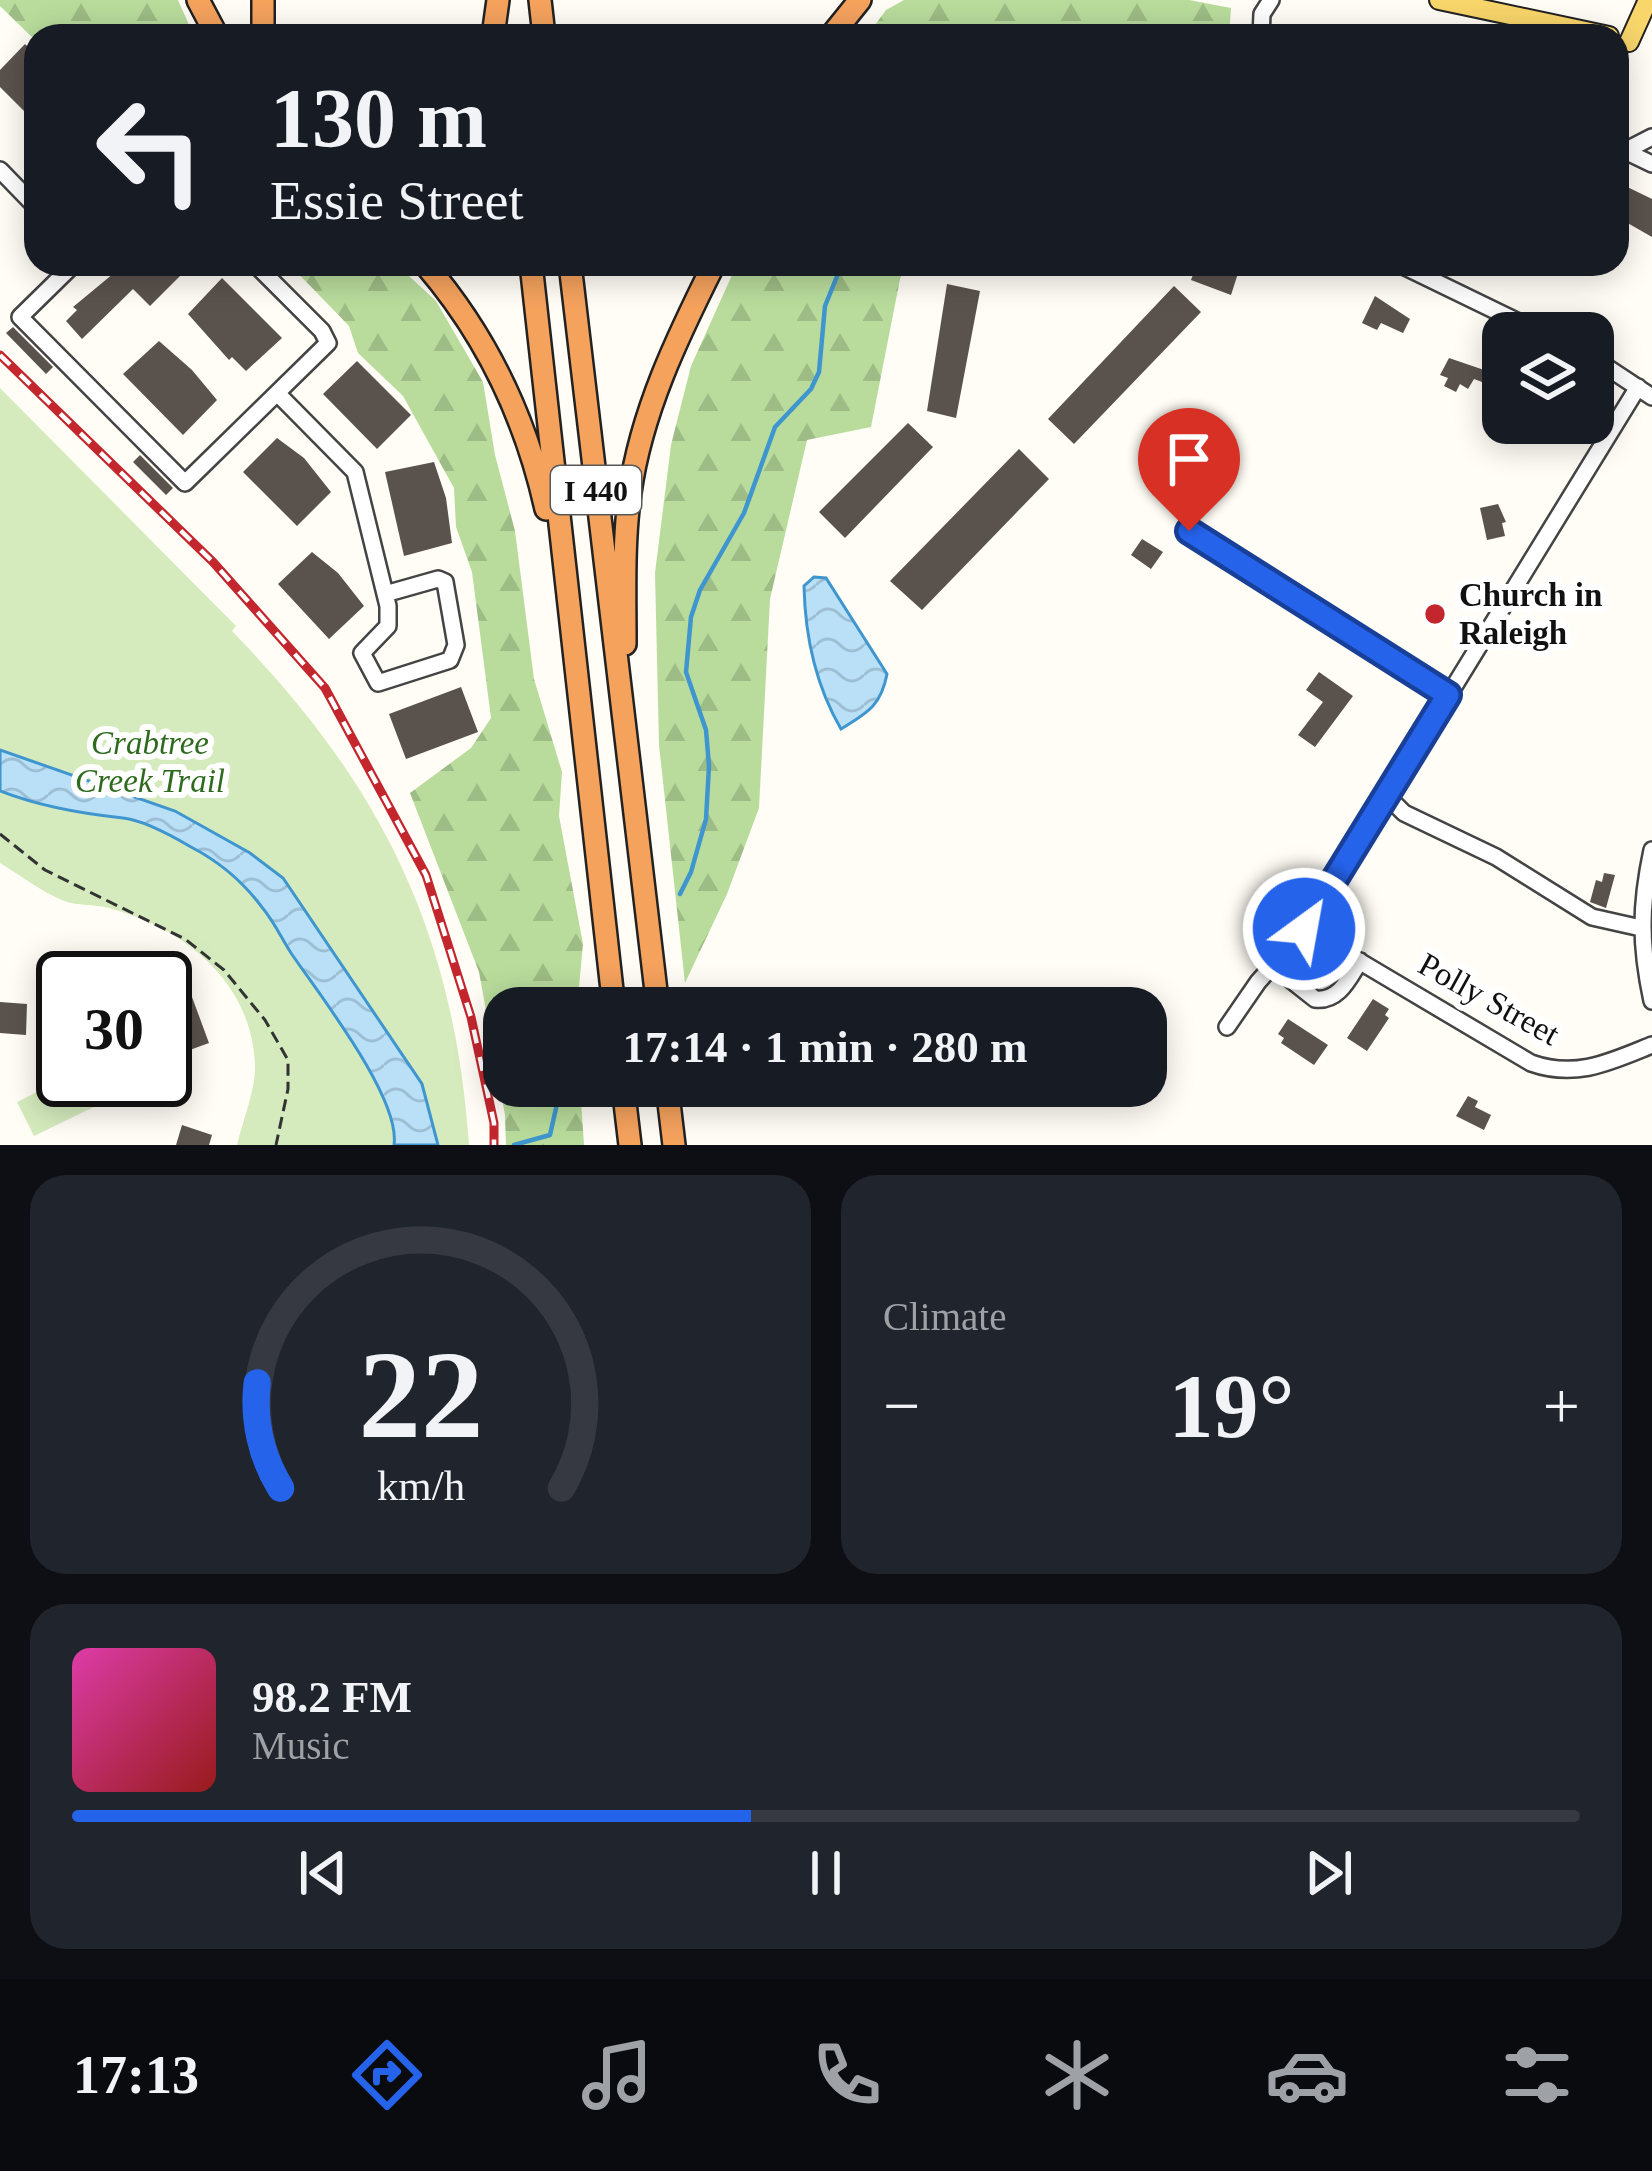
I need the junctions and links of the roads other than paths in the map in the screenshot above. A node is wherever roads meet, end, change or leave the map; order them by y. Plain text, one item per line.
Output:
1 (860, 0) edge
2 (1439, 0) edge
3 (1650, 0) edge
4 (840, 24) edge
5 (1549, 24) edge
6 (1629, 26) edge
7 (0, 170) edge
8 (24, 195) edge
9 (62, 276) edge
10 (267, 276) edge
11 (434, 276) edge
12 (532, 276) edge
13 (571, 276) edge
14 (708, 276) edge
15 (1424, 276) edge
16 (1498, 312) edge
17 (1614, 372) edge
18 (1645, 392) edge
19 (278, 394) junction
20 (1189, 531) dead end
21 (385, 594) junction
22 (574, 645) junction
23 (1448, 695) junction
24 (624, 716) junction
25 (1387, 796) junction
26 (1652, 850) edge
27 (1641, 928) junction
28 (1304, 929) junction
29 (1360, 961) junction
30 (1272, 965) junction
31 (612, 987) edge
32 (656, 987) edge
33 (1652, 1001) edge
34 (1227, 1027) dead end
35 (1652, 1045) edge
36 (625, 1107) edge
37 (669, 1107) edge
38 (630, 1145) edge
39 (674, 1145) edge

1 - 4 highway
2 - 5 main road
3 - 6 main road
7 - 8 street
9 - 19 street
10 - 19 street
11 - 22 highway
12 - 22 highway, I 440
13 - 24 highway, I 440
14 - 24 highway
15 - 16 street
17 - 18 street
18 - 23 street
19 - 21 street
20 - 23 street
21 - 21 street
22 - 31 highway, I 440
23 - 25 street
24 - 32 highway, I 440
25 - 27 street
25 - 28 street
26 - 27 street
27 - 33 street
28 - 29 street, Polly Street
28 - 30 street
29 - 30 street
29 - 35 street, Polly Street
30 - 34 street
36 - 38 highway
37 - 39 highway

